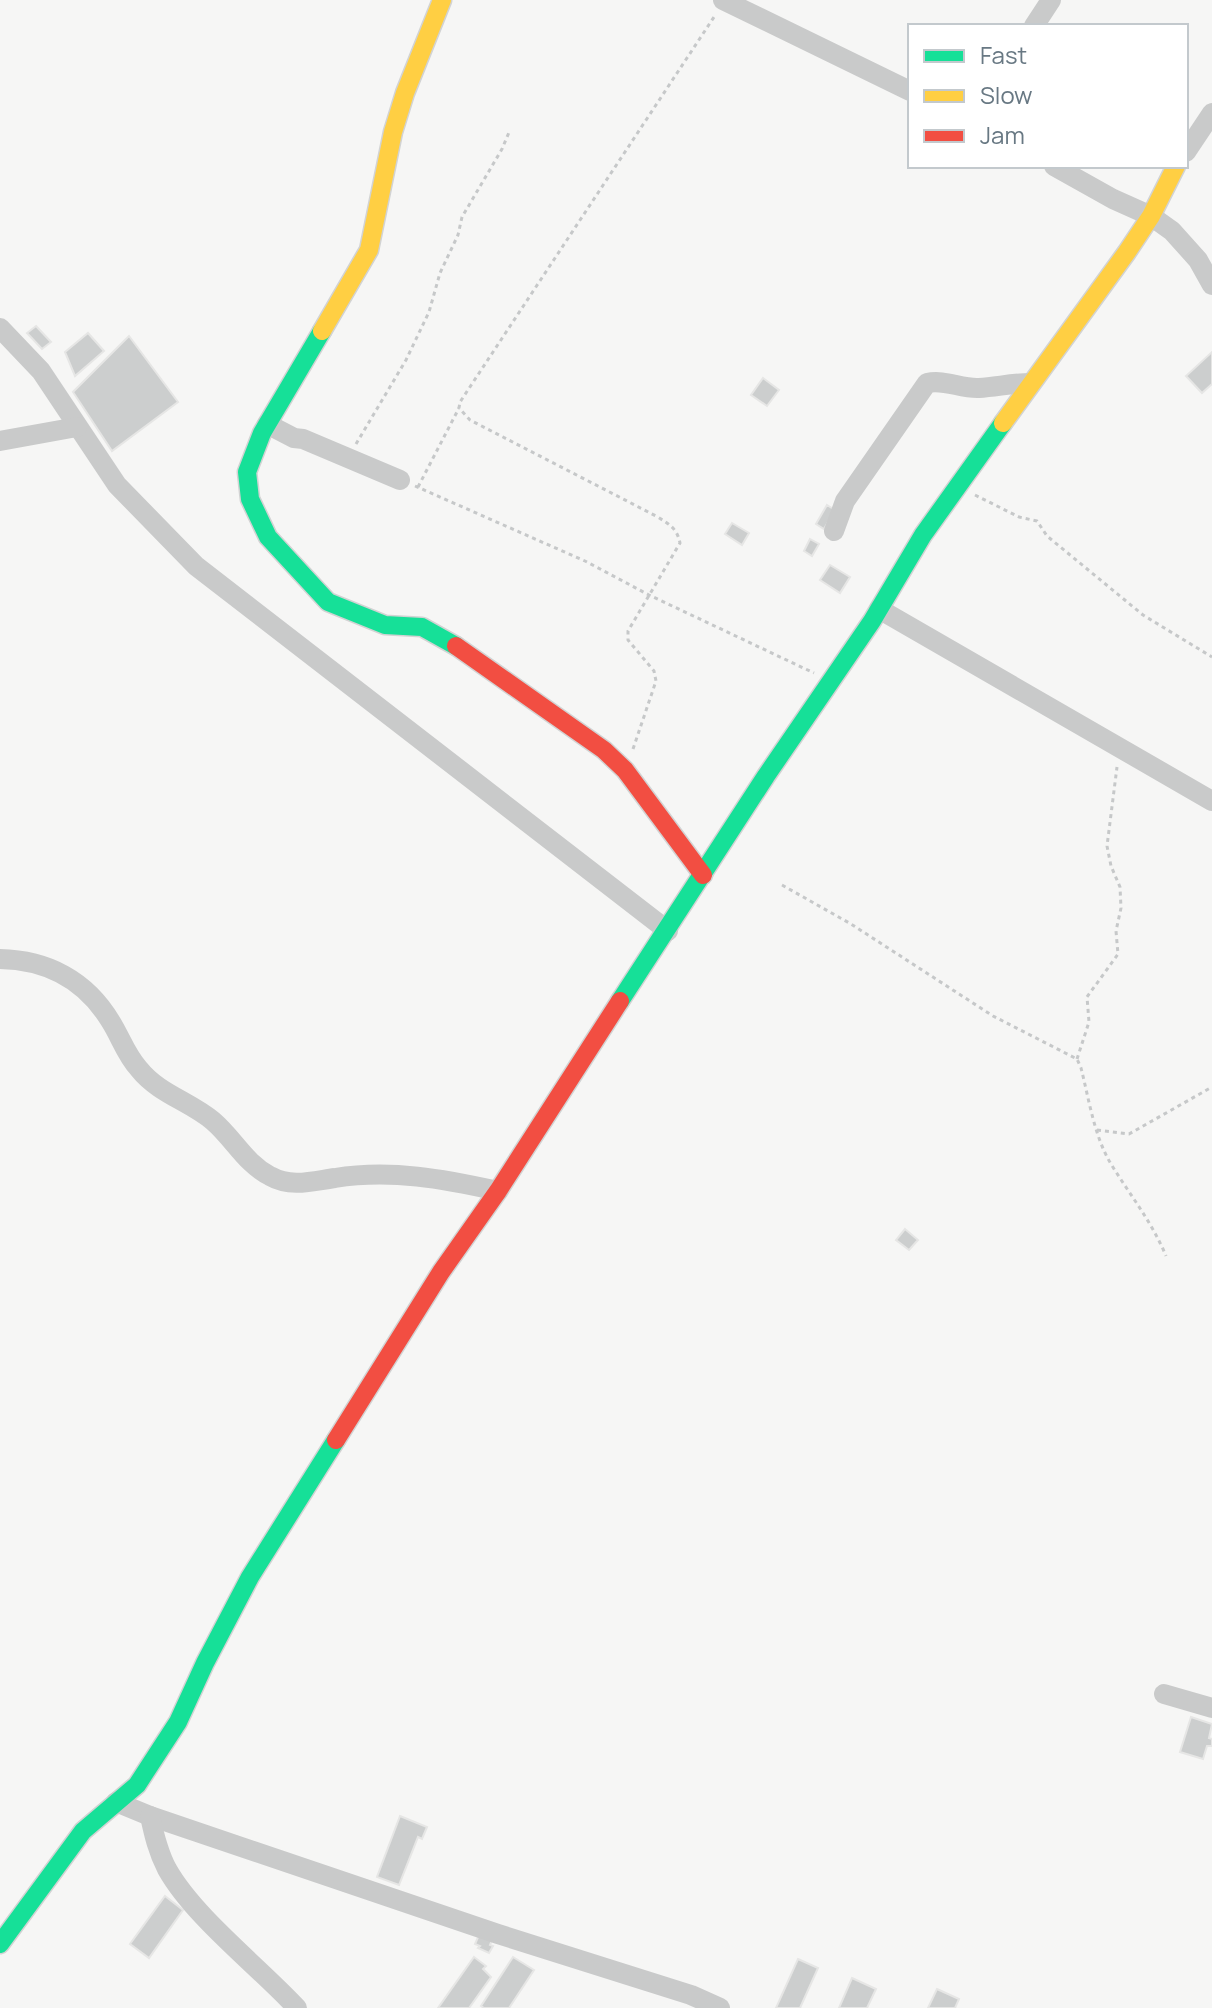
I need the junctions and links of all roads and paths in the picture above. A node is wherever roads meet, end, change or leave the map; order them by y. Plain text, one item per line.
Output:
1 (442, 0) edge
2 (724, 0) edge
3 (1051, 0) edge
4 (1035, 24) edge
5 (908, 90) edge
6 (1212, 113) edge
7 (510, 130) dead end
8 (1188, 149) edge
9 (1058, 168) edge
10 (1175, 168) edge
11 (1151, 216) junction
12 (1212, 285) edge
13 (0, 328) edge
14 (1030, 383) junction
15 (459, 408) junction
16 (267, 424) junction
17 (77, 427) junction
18 (0, 441) edge
19 (349, 459) junction
20 (409, 484) junction
21 (958, 486) junction
22 (834, 531) dead end
23 (649, 595) junction
24 (879, 609) junction
25 (1212, 657) edge
26 (831, 680) junction
27 (1122, 750) junction
28 (625, 770) junction
29 (1212, 801) edge
30 (703, 875) junction
31 (782, 885) dead end
32 (668, 931) junction
33 (0, 959) edge
34 (1077, 1059) junction
35 (1212, 1087) edge
36 (1097, 1130) junction
37 (498, 1191) junction
38 (1166, 1256) dead end
39 (1164, 1694) dead end
40 (1212, 1708) edge
41 (116, 1802) junction
42 (150, 1816) junction
43 (0, 1944) edge
44 (297, 2008) edge
45 (720, 2008) edge

1 - 16 street
2 - 5 street
2 - 15 path
3 - 4 street
6 - 8 street
7 - 19 path
9 - 11 street
10 - 11 street
11 - 12 street
11 - 14 street
13 - 17 street
14 - 21 street
14 - 22 street
15 - 20 path
15 - 23 path
16 - 19 street
16 - 28 street
17 - 18 street
17 - 32 street
19 - 20 street
20 - 23 path
21 - 24 street
21 - 25 path
23 - 26 path
23 - 28 path
24 - 26 street
24 - 27 street
26 - 30 street
27 - 29 street
27 - 34 path
28 - 30 street
30 - 32 street
31 - 34 path
32 - 37 street
33 - 37 street
34 - 36 path
35 - 36 path
36 - 38 path
37 - 41 street
39 - 40 street
41 - 42 street
41 - 43 street
42 - 44 street
42 - 45 street

